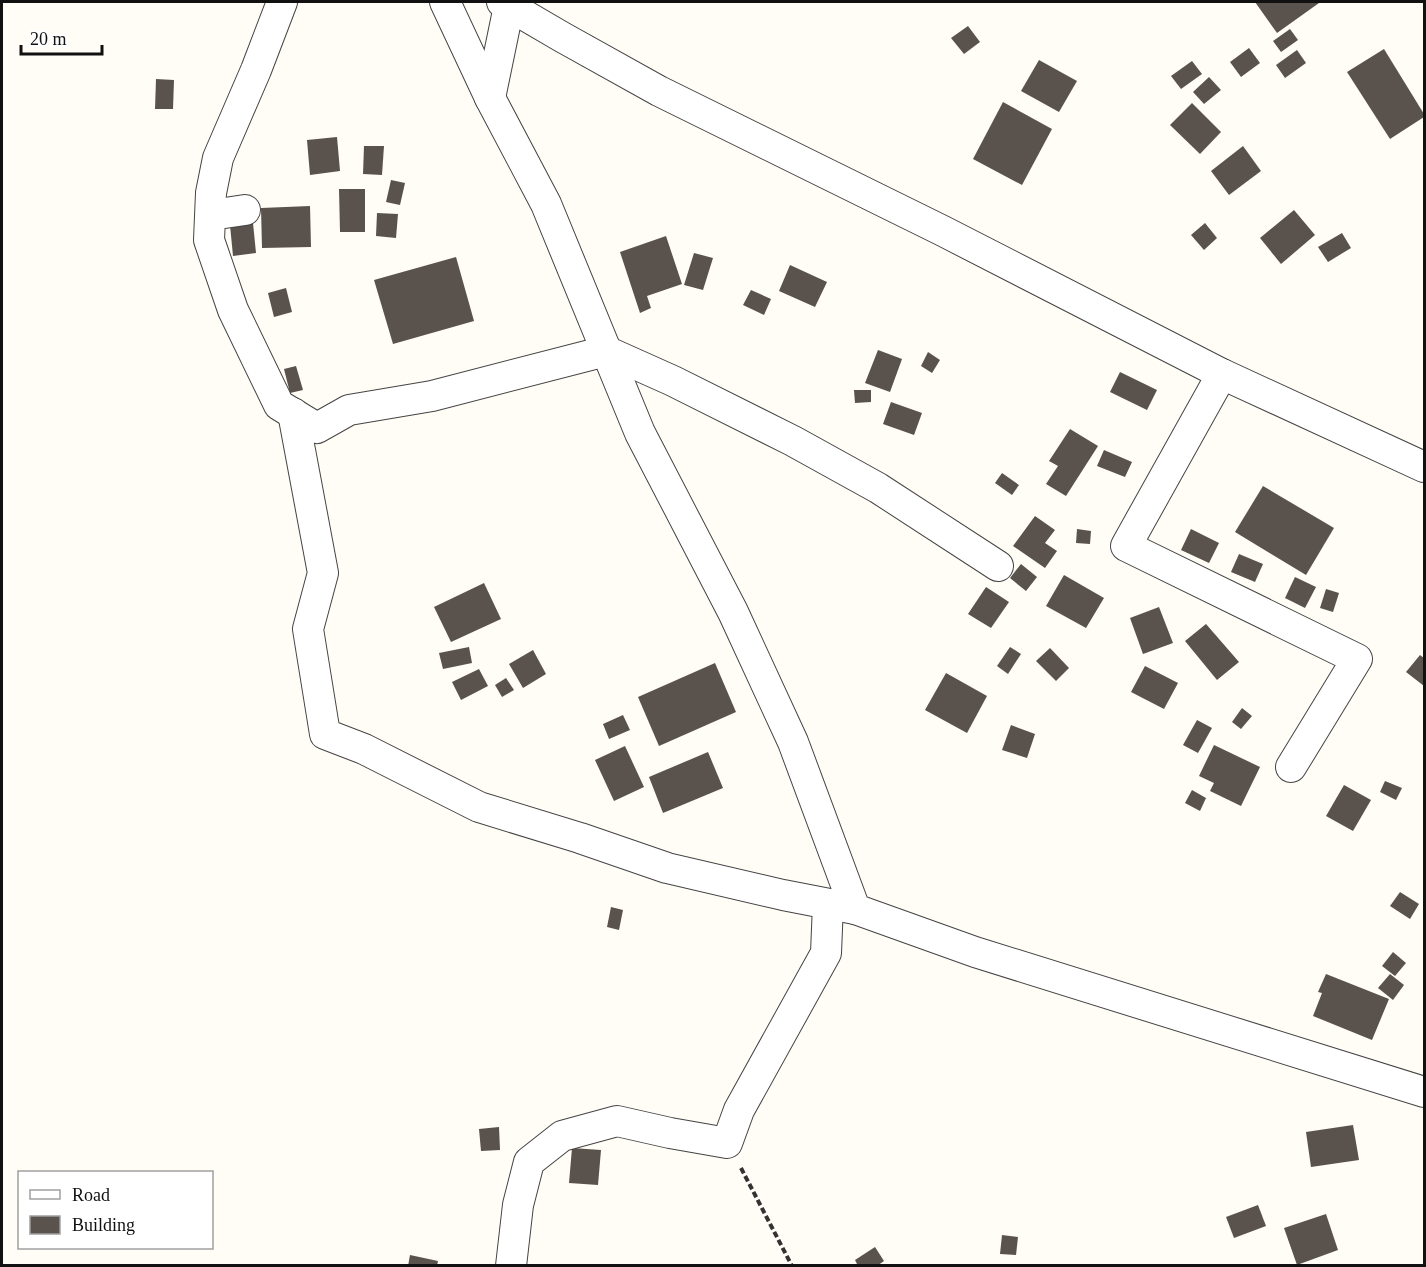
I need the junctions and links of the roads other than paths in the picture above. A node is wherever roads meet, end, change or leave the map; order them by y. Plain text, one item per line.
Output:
1 (282, 2) edge
2 (445, 2) edge
3 (505, 4) edge
4 (490, 98) junction
5 (245, 210) dead end
6 (211, 215) junction
7 (606, 351) junction
8 (1222, 375) junction
9 (293, 413) junction
10 (1425, 467) edge
11 (998, 566) dead end
12 (1291, 767) dead end
13 (841, 906) junction
14 (1425, 1092) edge
15 (511, 1266) edge

1 - 6 street
2 - 4 street
3 - 4 street
3 - 8 street
4 - 7 street
5 - 6 street
6 - 9 street
7 - 9 street
7 - 11 street
7 - 13 street
8 - 10 street
8 - 12 street
9 - 13 street
13 - 14 street
13 - 15 street

